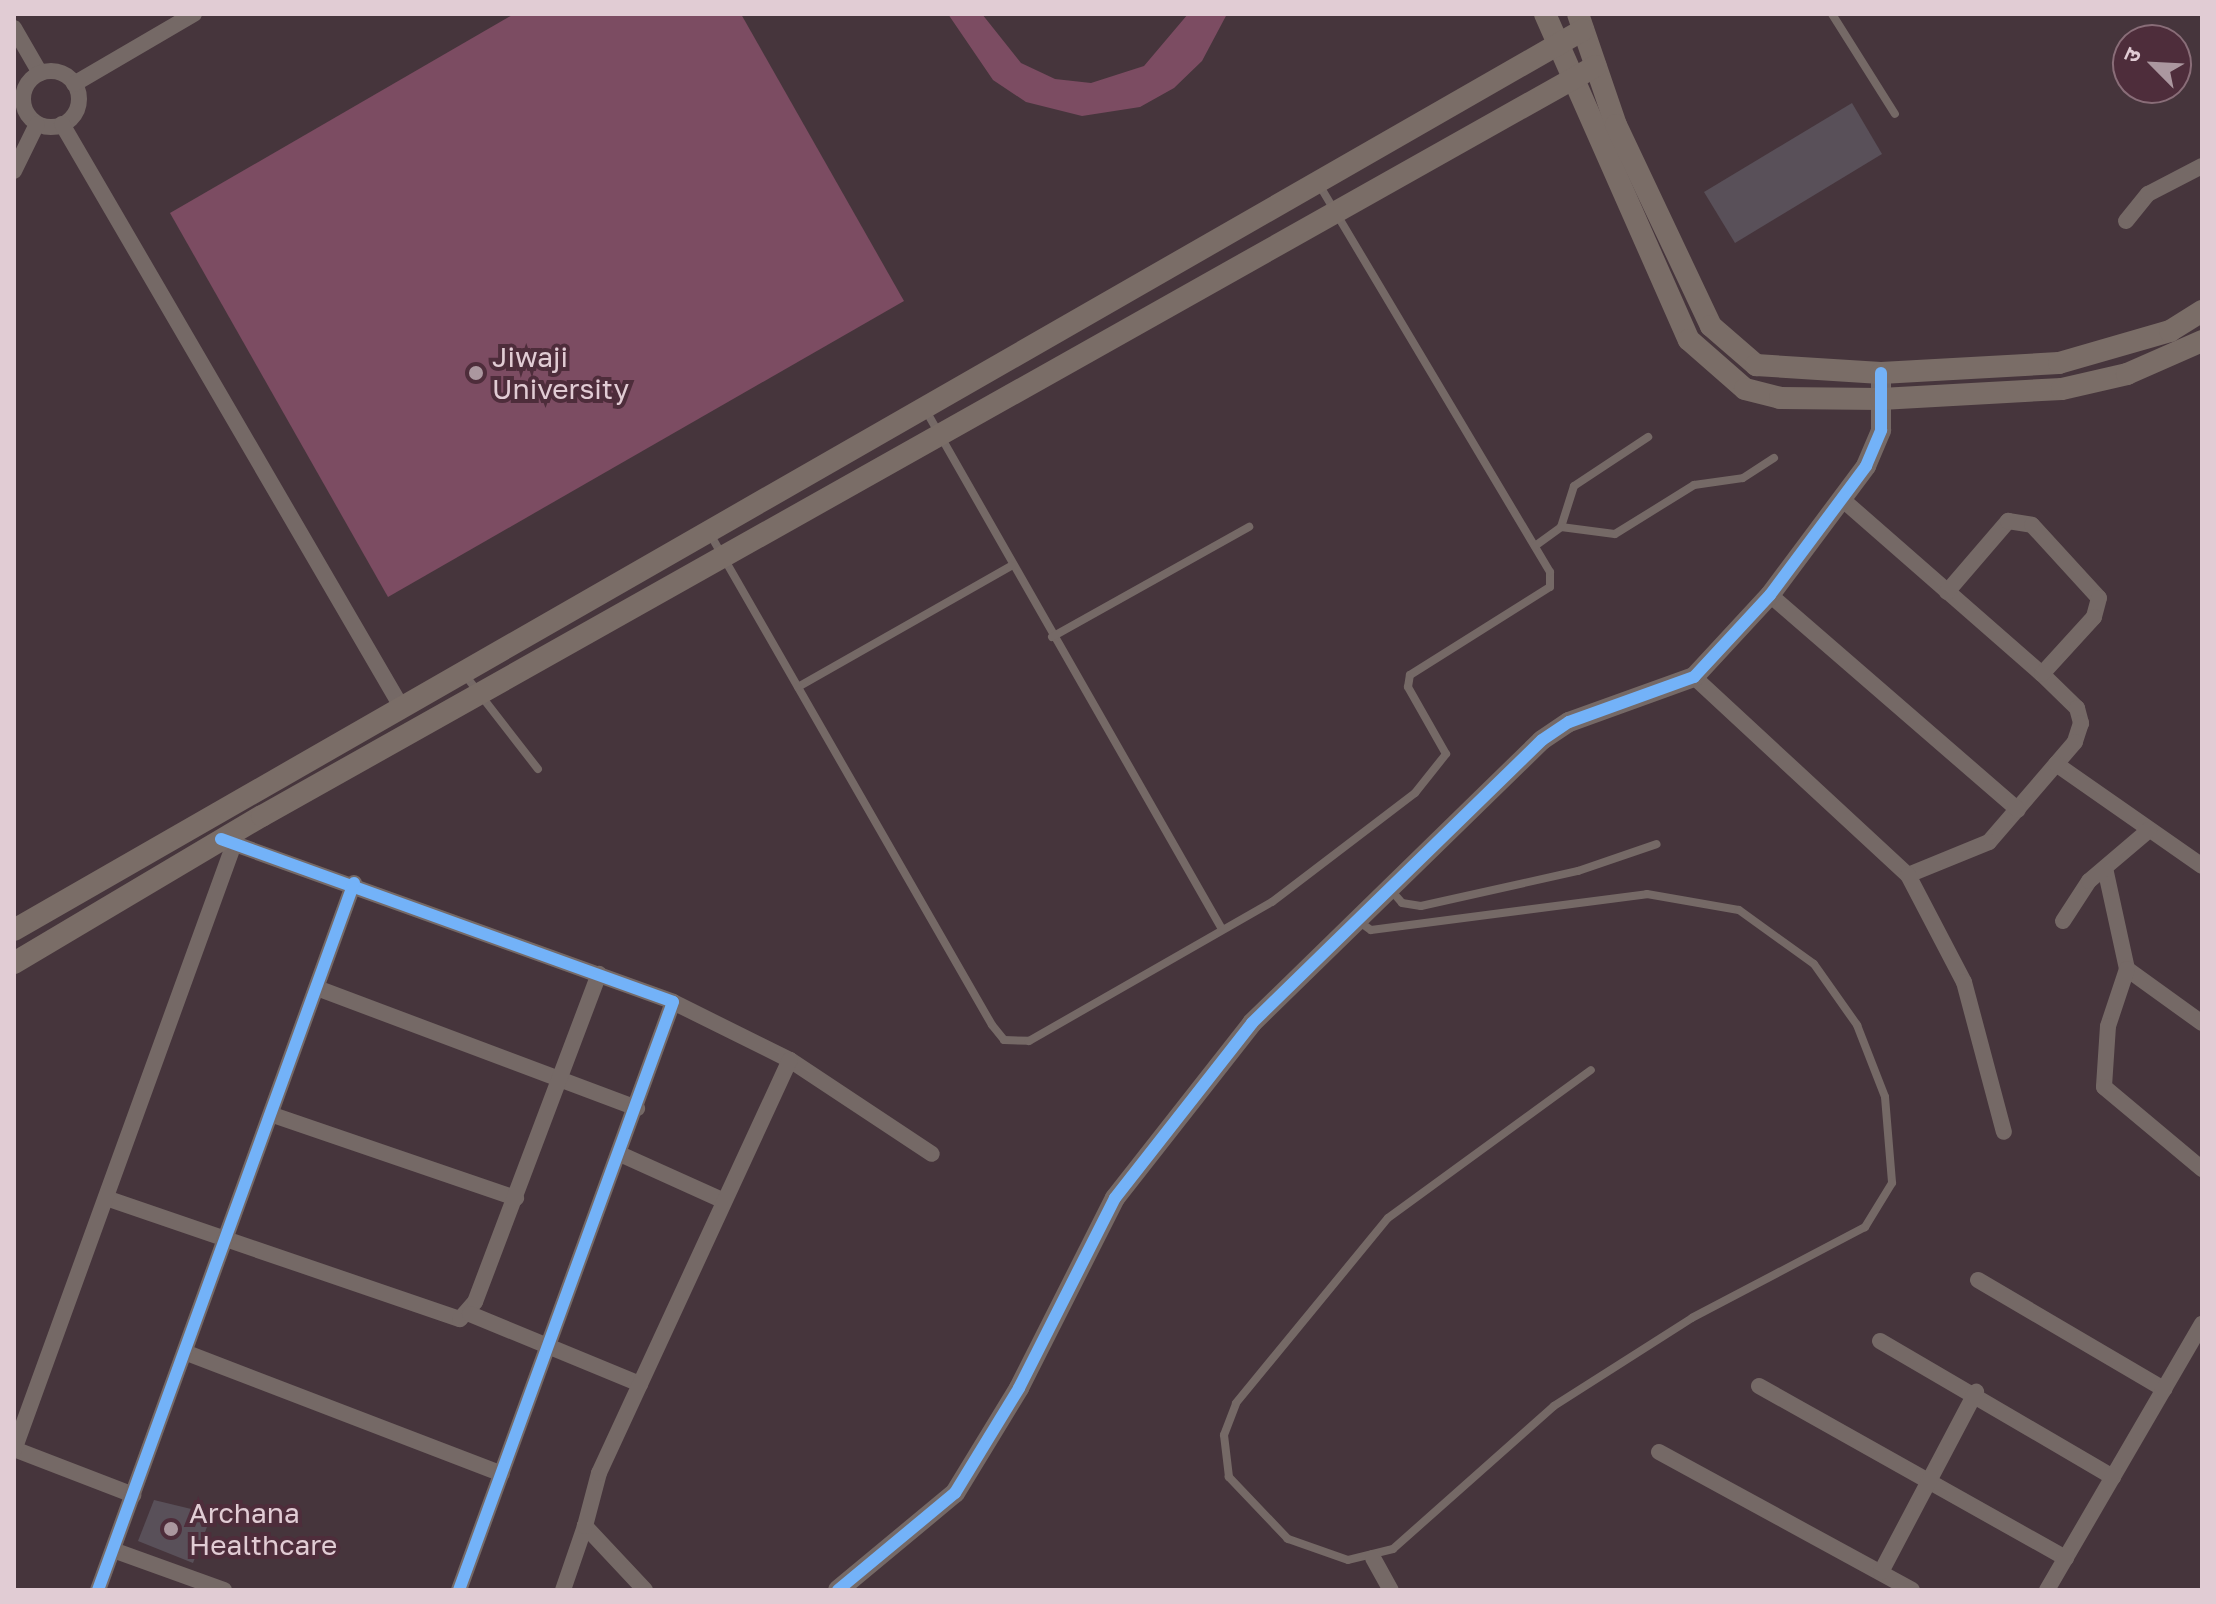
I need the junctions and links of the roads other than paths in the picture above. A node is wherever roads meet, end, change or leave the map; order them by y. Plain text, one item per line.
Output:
1 (194, 14) edge
2 (1545, 14) edge
3 (1832, 14) edge
4 (1580, 22) edge
5 (14, 28) edge
6 (1558, 44) junction
7 (1596, 66) junction
8 (40, 73) junction
9 (1571, 80) junction
10 (74, 84) junction
11 (19, 107) edge
12 (1895, 114) dead end
13 (37, 124) junction
14 (62, 124) junction
15 (2202, 166) edge
16 (14, 171) edge
17 (1319, 184) junction
18 (1333, 208) junction
19 (2126, 221) dead end
20 (2202, 311) edge
21 (2202, 341) edge
22 (2120, 349) junction
23 (1881, 373) junction
24 (2127, 374) junction
25 (1881, 399) junction
26 (923, 406) junction
27 (937, 434) junction
28 (1648, 437) dead end
29 (1774, 458) dead end
30 (1843, 500) junction
31 (1249, 527) dead end
32 (1561, 527) junction
33 (707, 528) junction
34 (1535, 546) junction
35 (721, 558) junction
36 (1011, 566) junction
37 (1947, 592) junction
38 (1770, 595) junction
39 (1052, 637) junction
40 (463, 672) junction
41 (2042, 674) junction
42 (1694, 677) junction
43 (798, 687) junction
44 (478, 694) junction
45 (402, 708) junction
46 (2056, 764) junction
47 (538, 769) dead end
48 (2018, 810) junction
49 (2149, 830) junction
50 (228, 842) junction
51 (1657, 844) dead end
52 (2202, 866) edge
53 (2105, 868) junction
54 (1908, 875) junction
55 (354, 883) junction
56 (1387, 885) junction
57 (1355, 918) junction
58 (2063, 921) dead end
59 (1222, 929) junction
60 (14, 930) edge
61 (14, 963) edge
62 (2127, 969) junction
63 (599, 974) junction
64 (317, 988) junction
65 (673, 1002) junction
66 (2202, 1023) edge
67 (790, 1060) junction
68 (1591, 1070) dead end
69 (561, 1079) junction
70 (637, 1108) junction
71 (273, 1115) junction
72 (2004, 1132) dead end
73 (620, 1154) junction
74 (932, 1154) dead end
75 (2202, 1169) edge
76 (106, 1198) junction
77 (516, 1198) junction
78 (724, 1201) junction
79 (227, 1240) junction
80 (1978, 1280) dead end
81 (470, 1314) junction
82 (2202, 1324) edge
83 (1880, 1341) dead end
84 (548, 1348) junction
85 (187, 1353) junction
86 (640, 1384) junction
87 (1759, 1386) dead end
88 (2164, 1389) junction
89 (1976, 1392) junction
90 (14, 1450) edge
91 (1659, 1452) dead end
92 (502, 1474) junction
93 (2113, 1477) junction
94 (1928, 1481) junction
95 (133, 1495) junction
96 (585, 1526) junction
97 (113, 1550) junction
98 (1373, 1558) junction
99 (2066, 1558) junction
100 (1881, 1572) junction
101 (190, 1584) edge
102 (98, 1590) edge
103 (224, 1590) edge
104 (459, 1590) edge
105 (563, 1590) edge
106 (645, 1590) edge
107 (838, 1590) edge
108 (1391, 1590) edge
109 (1912, 1590) edge
110 (2047, 1590) edge

1 - 10 street
2 - 6 main road
3 - 12 lane
4 - 6 main road
4 - 7 main road
5 - 8 street
6 - 9 main road
6 - 17 main road
7 - 9 main road
7 - 23 main road
8 - 10 street
8 - 11 street
9 - 18 main road
9 - 25 main road
10 - 14 street
11 - 13 street
13 - 14 street
13 - 16 street
14 - 45 street
15 - 19 street
17 - 18 lane
17 - 26 main road
18 - 27 main road
18 - 34 lane
20 - 22 main road
21 - 24 main road
22 - 23 main road
22 - 24 main road
23 - 25 street
24 - 25 main road
25 - 30 street
26 - 27 lane
26 - 33 main road
27 - 35 main road
27 - 36 lane
28 - 32 lane
29 - 32 lane
30 - 37 street
30 - 38 street
31 - 39 lane
32 - 34 lane
33 - 35 lane
33 - 40 main road
34 - 59 lane
35 - 43 lane
35 - 44 main road
36 - 39 lane
36 - 43 lane
37 - 41 street
37 - 41 street
38 - 42 street
38 - 48 street
39 - 59 lane
40 - 44 lane
40 - 45 main road
41 - 46 street
42 - 54 street
42 - 56 street
43 - 59 lane
44 - 47 lane
44 - 50 main road
45 - 60 main road
46 - 48 street
46 - 49 street
48 - 54 street
49 - 52 street
49 - 53 street
50 - 55 street
50 - 61 main road
50 - 76 street
51 - 56 lane
53 - 58 street
53 - 62 street
54 - 72 street
55 - 63 street
55 - 64 street
56 - 57 street
57 - 98 lane
57 - 107 street
62 - 66 street
62 - 75 street
63 - 65 street
63 - 69 street
64 - 69 street
64 - 71 street
65 - 67 street
65 - 70 street
67 - 74 street
67 - 78 street
68 - 98 lane
69 - 70 street
69 - 77 street
70 - 73 street
71 - 77 street
71 - 79 street
73 - 78 street
73 - 84 street
76 - 79 street
76 - 90 street
77 - 81 street
78 - 86 street
79 - 81 street
79 - 85 street
80 - 88 street
81 - 84 street
82 - 88 street
83 - 89 street
84 - 86 street
84 - 92 street
85 - 92 street
85 - 95 street
86 - 96 street
87 - 94 street
88 - 93 street
89 - 93 street
89 - 94 street
90 - 95 street
91 - 100 street
92 - 104 street
93 - 99 street
94 - 99 street
94 - 100 street
95 - 97 street
96 - 105 street
96 - 106 street
97 - 101 street
97 - 102 street
98 - 108 street
99 - 110 street
100 - 109 street
101 - 103 street

